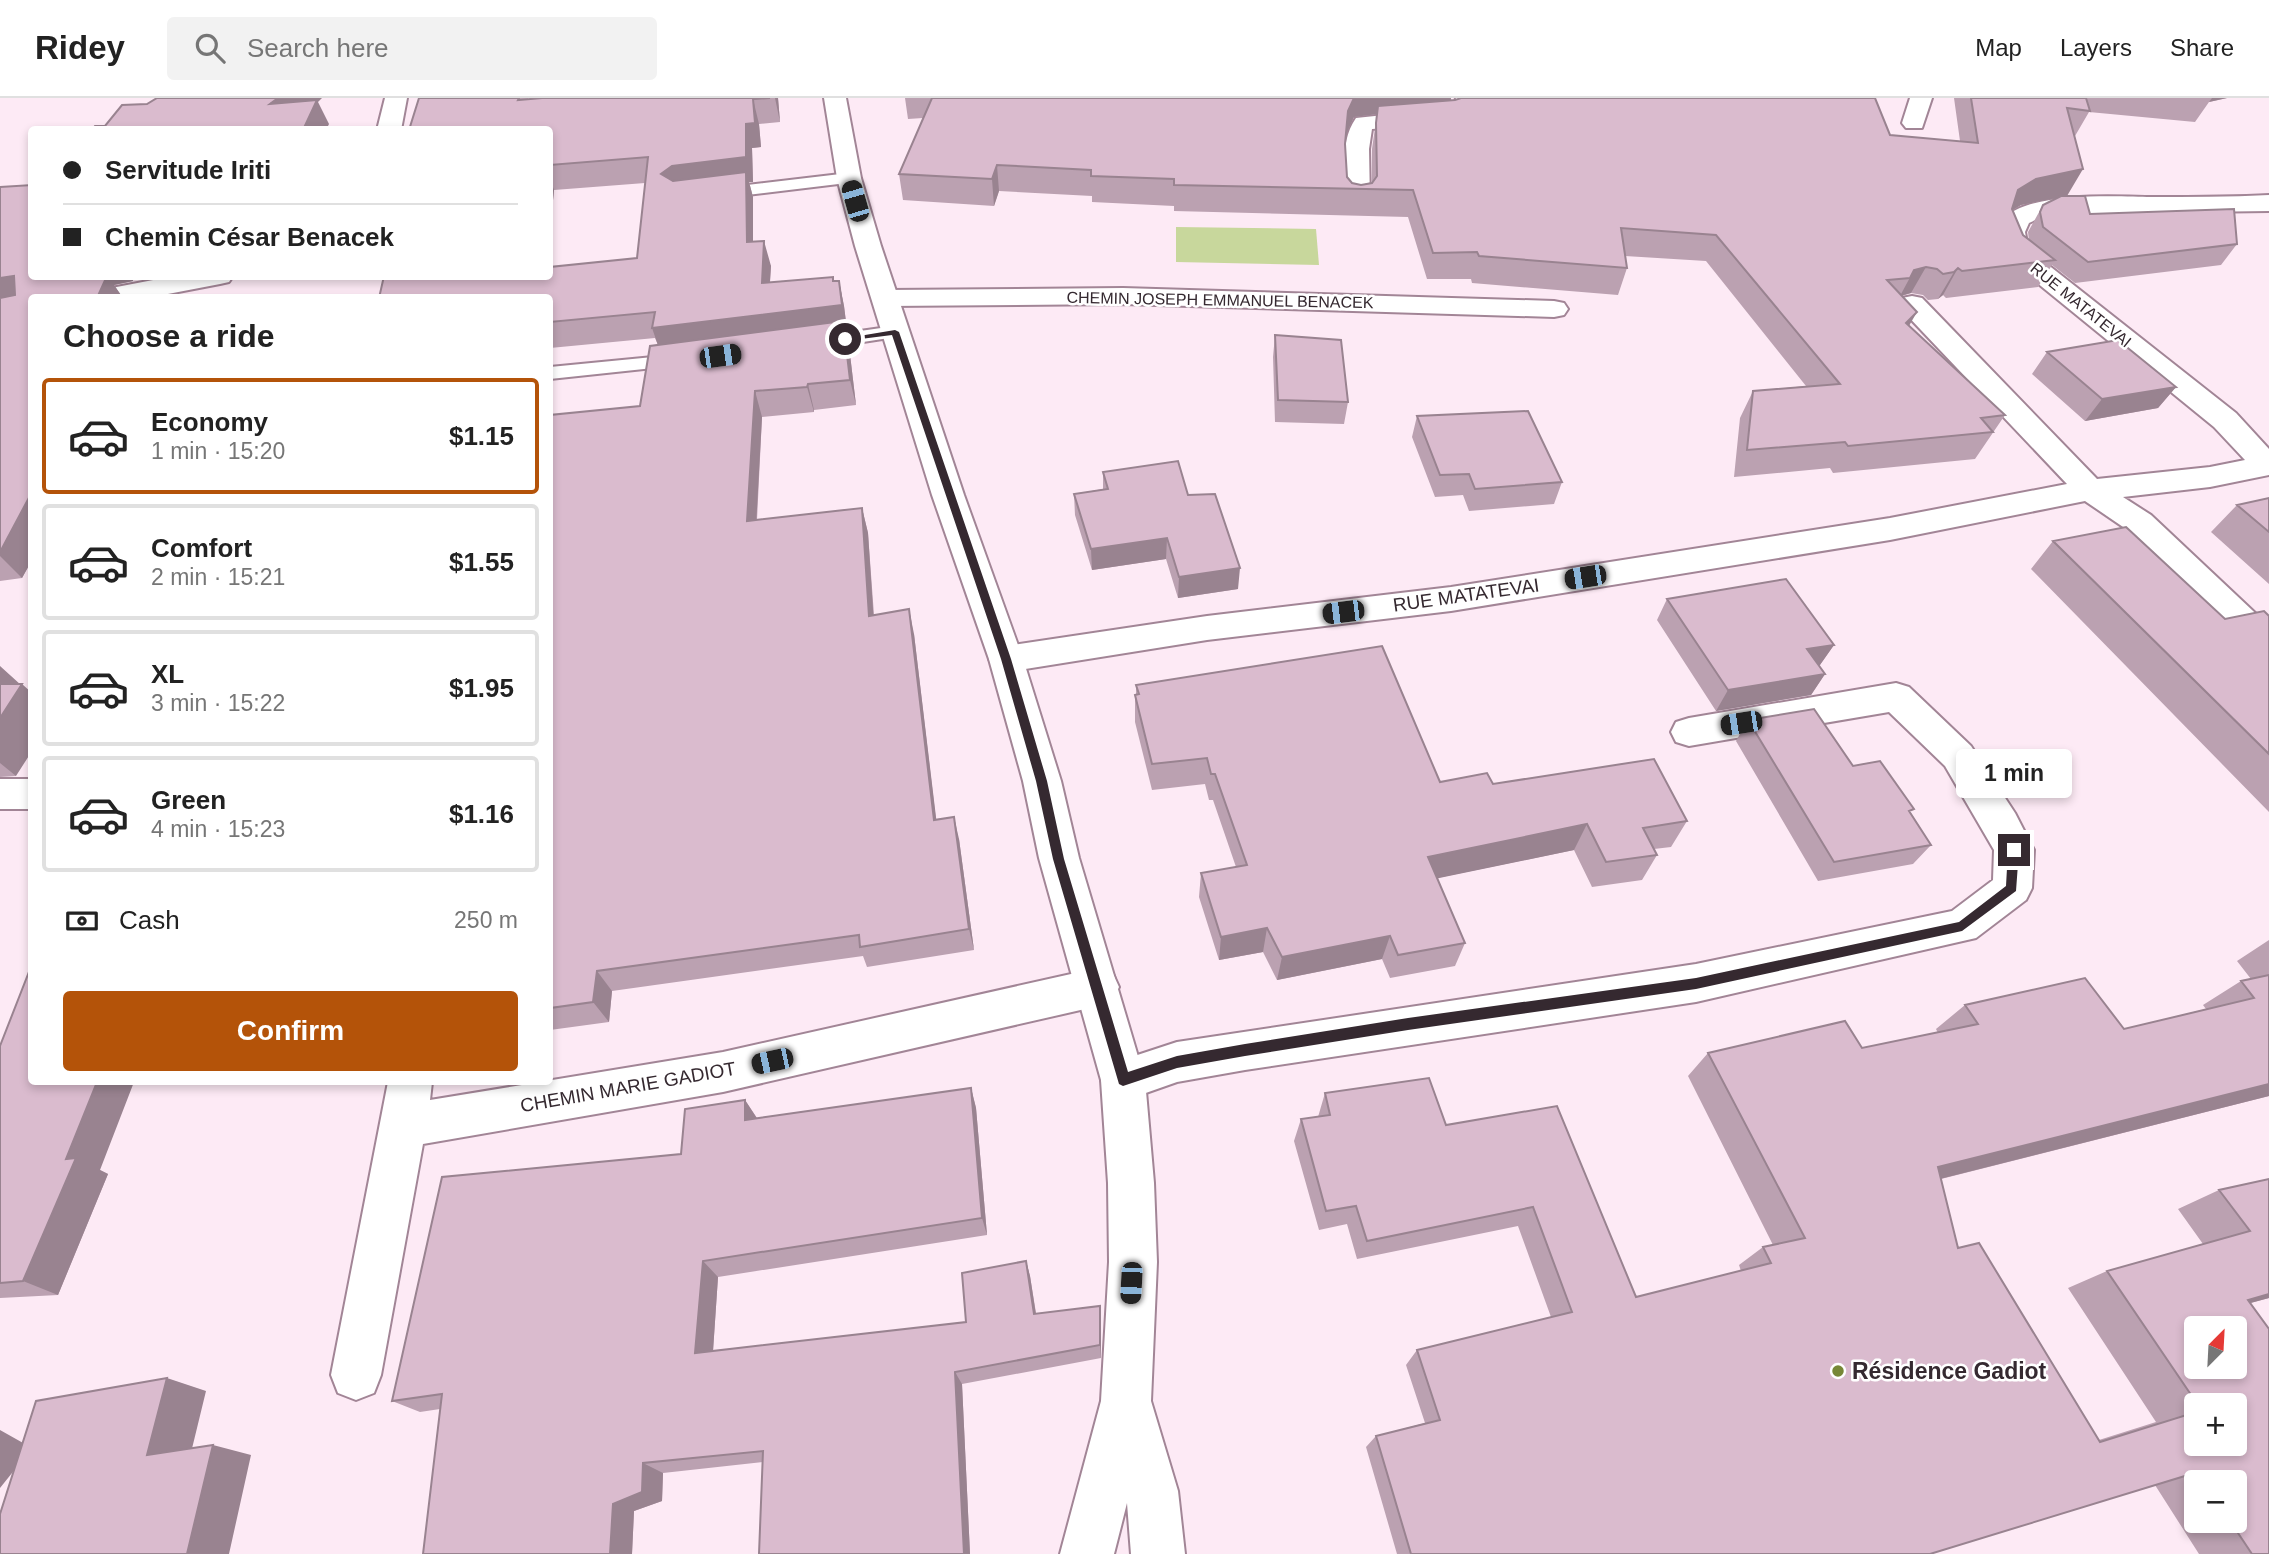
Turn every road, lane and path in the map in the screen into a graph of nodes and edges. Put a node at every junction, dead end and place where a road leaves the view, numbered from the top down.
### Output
1 (396, 98) edge
2 (835, 98) edge
3 (1466, 98) edge
4 (1921, 98) edge
5 (1914, 123) dead end
6 (390, 126) edge
7 (849, 178) junction
8 (693, 197) edge
9 (1358, 202) edge
10 (2269, 202) edge
11 (198, 280) edge
12 (123, 294) edge
13 (1912, 304) edge
14 (1554, 309) dead end
15 (891, 315) junction
16 (788, 347) edge
17 (708, 358) edge
18 (553, 373) edge
19 (2268, 465) edge
20 (2090, 490) junction
21 (2269, 646) edge
22 (1006, 659) junction
23 (1689, 732) dead end
24 (0, 794) edge
25 (28, 794) edge
26 (1098, 987) junction
27 (1123, 1080) junction
28 (407, 1104) edge
29 (356, 1375) dead end
30 (1126, 1401) junction
31 (1087, 1554) edge
32 (1158, 1554) edge

1 - 6 street
2 - 7 street
3 - 9 street
4 - 5 street
7 - 8 lane
7 - 15 street
10 - 19 street, RUE MATATEVAI
11 - 12 street
13 - 20 street
14 - 15 street, CHEMIN JOSEPH EMMANUEL BENACEK
15 - 16 lane
15 - 22 street
17 - 18 lane
19 - 20 street, RUE MATATEVAI
20 - 21 street
20 - 22 street, RUE MATATEVAI
22 - 26 street
23 - 27 street
24 - 25 street
26 - 27 street
26 - 28 street, CHEMIN MARIE GADIOT
27 - 30 street
28 - 29 street, CHEMIN MARIE GADIOT
30 - 31 street
30 - 32 street

